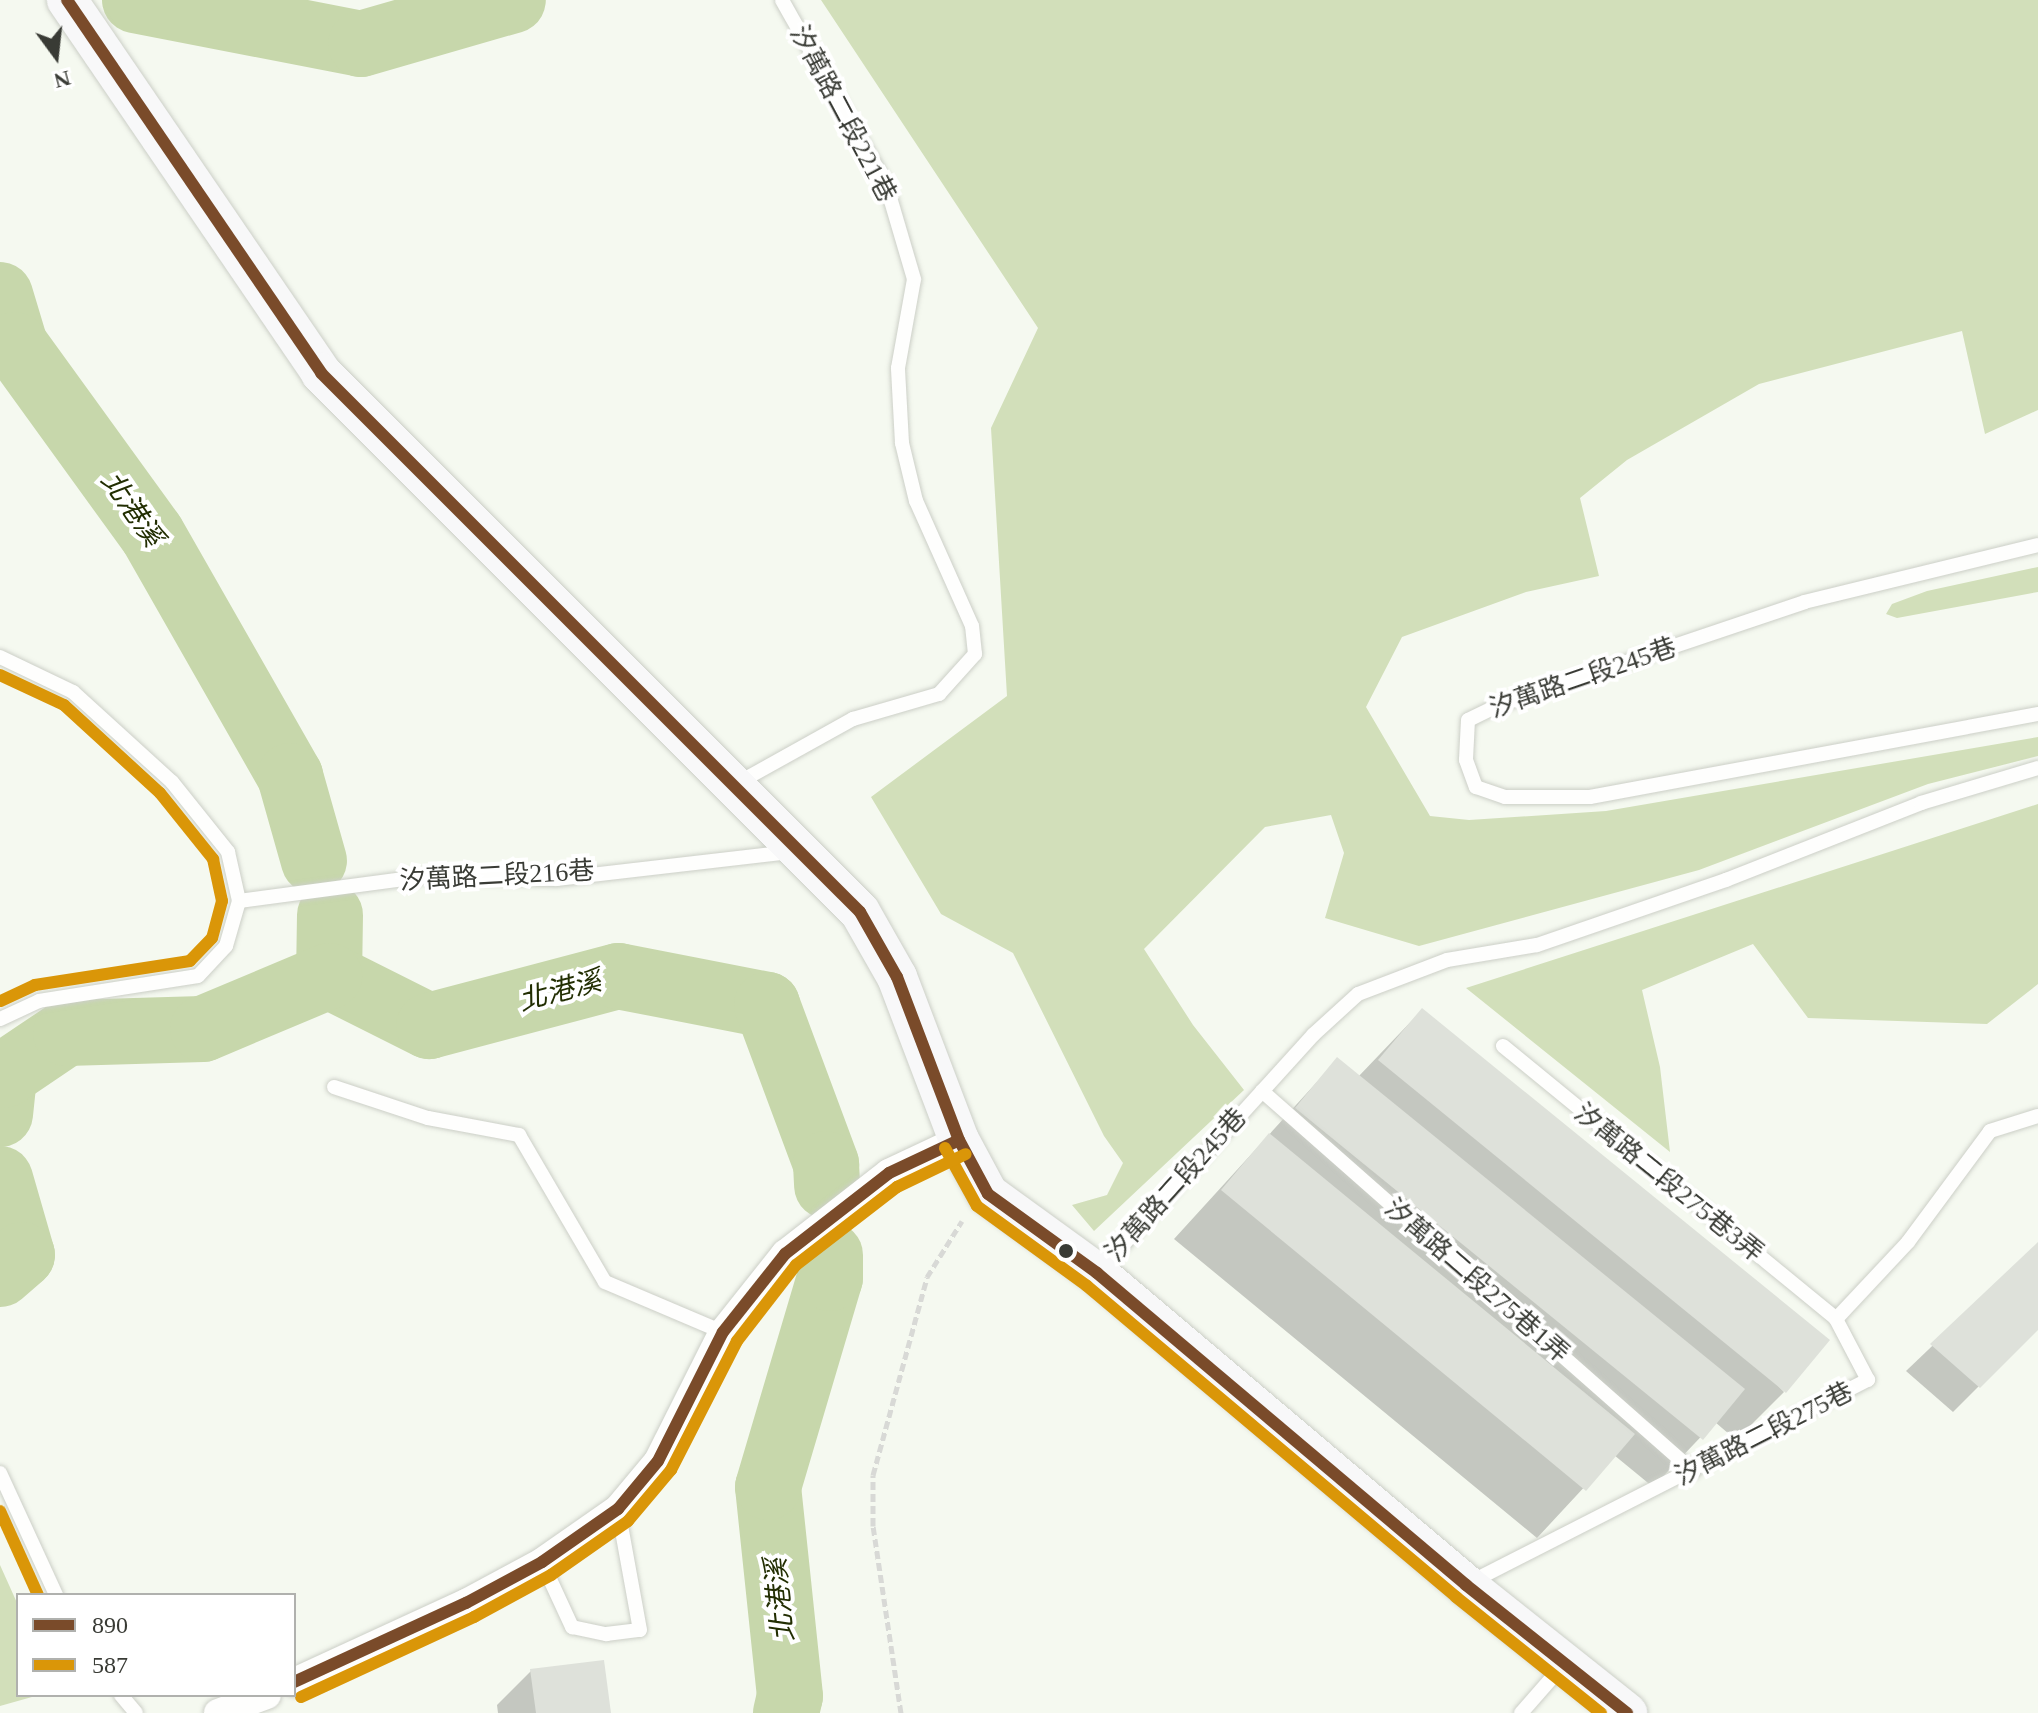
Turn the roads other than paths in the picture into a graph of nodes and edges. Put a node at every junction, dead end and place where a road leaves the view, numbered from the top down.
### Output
1 (67, 0) edge
2 (782, 0) edge
3 (2038, 545) edge
4 (0, 657) edge
5 (2038, 714) edge
6 (2038, 768) edge
7 (736, 784) junction
8 (804, 851) junction
9 (239, 901) junction
10 (0, 1019) edge
11 (1503, 1046) dead end
12 (334, 1087) dead end
13 (1262, 1091) junction
14 (2038, 1116) edge
15 (959, 1140) junction
16 (1097, 1273) junction
17 (1836, 1319) junction
18 (723, 1332) junction
19 (1693, 1471) junction
20 (0, 1473) edge
21 (618, 1509) junction
22 (542, 1562) junction
23 (1466, 1585) junction
24 (55, 1593) edge
25 (1564, 1663) junction
26 (296, 1681) edge
27 (123, 1697) edge
28 (268, 1702) edge
29 (136, 1713) edge
30 (218, 1713) edge
31 (1521, 1713) edge
32 (1627, 1713) edge

1 - 7 street
2 - 7 lane, 汐萬路二段221巷
3 - 5 lane, 汐萬路二段245巷
4 - 9 lane
6 - 13 lane, 汐萬路二段245巷
7 - 8 street
8 - 9 lane, 汐萬路二段216巷
8 - 15 street
9 - 10 lane
11 - 17 lane, 汐萬路二段275巷3弄
12 - 18 lane
13 - 16 lane, 汐萬路二段245巷
13 - 19 lane, 汐萬路二段275巷1弄
14 - 17 lane
15 - 16 street
15 - 18 street
16 - 23 street
17 - 19 lane, 汐萬路二段275巷
18 - 21 street
19 - 23 lane, 汐萬路二段275巷
20 - 24 lane
21 - 22 street
21 - 22 lane
22 - 26 street
23 - 25 street
25 - 31 lane
25 - 32 street
27 - 29 lane
28 - 30 street

